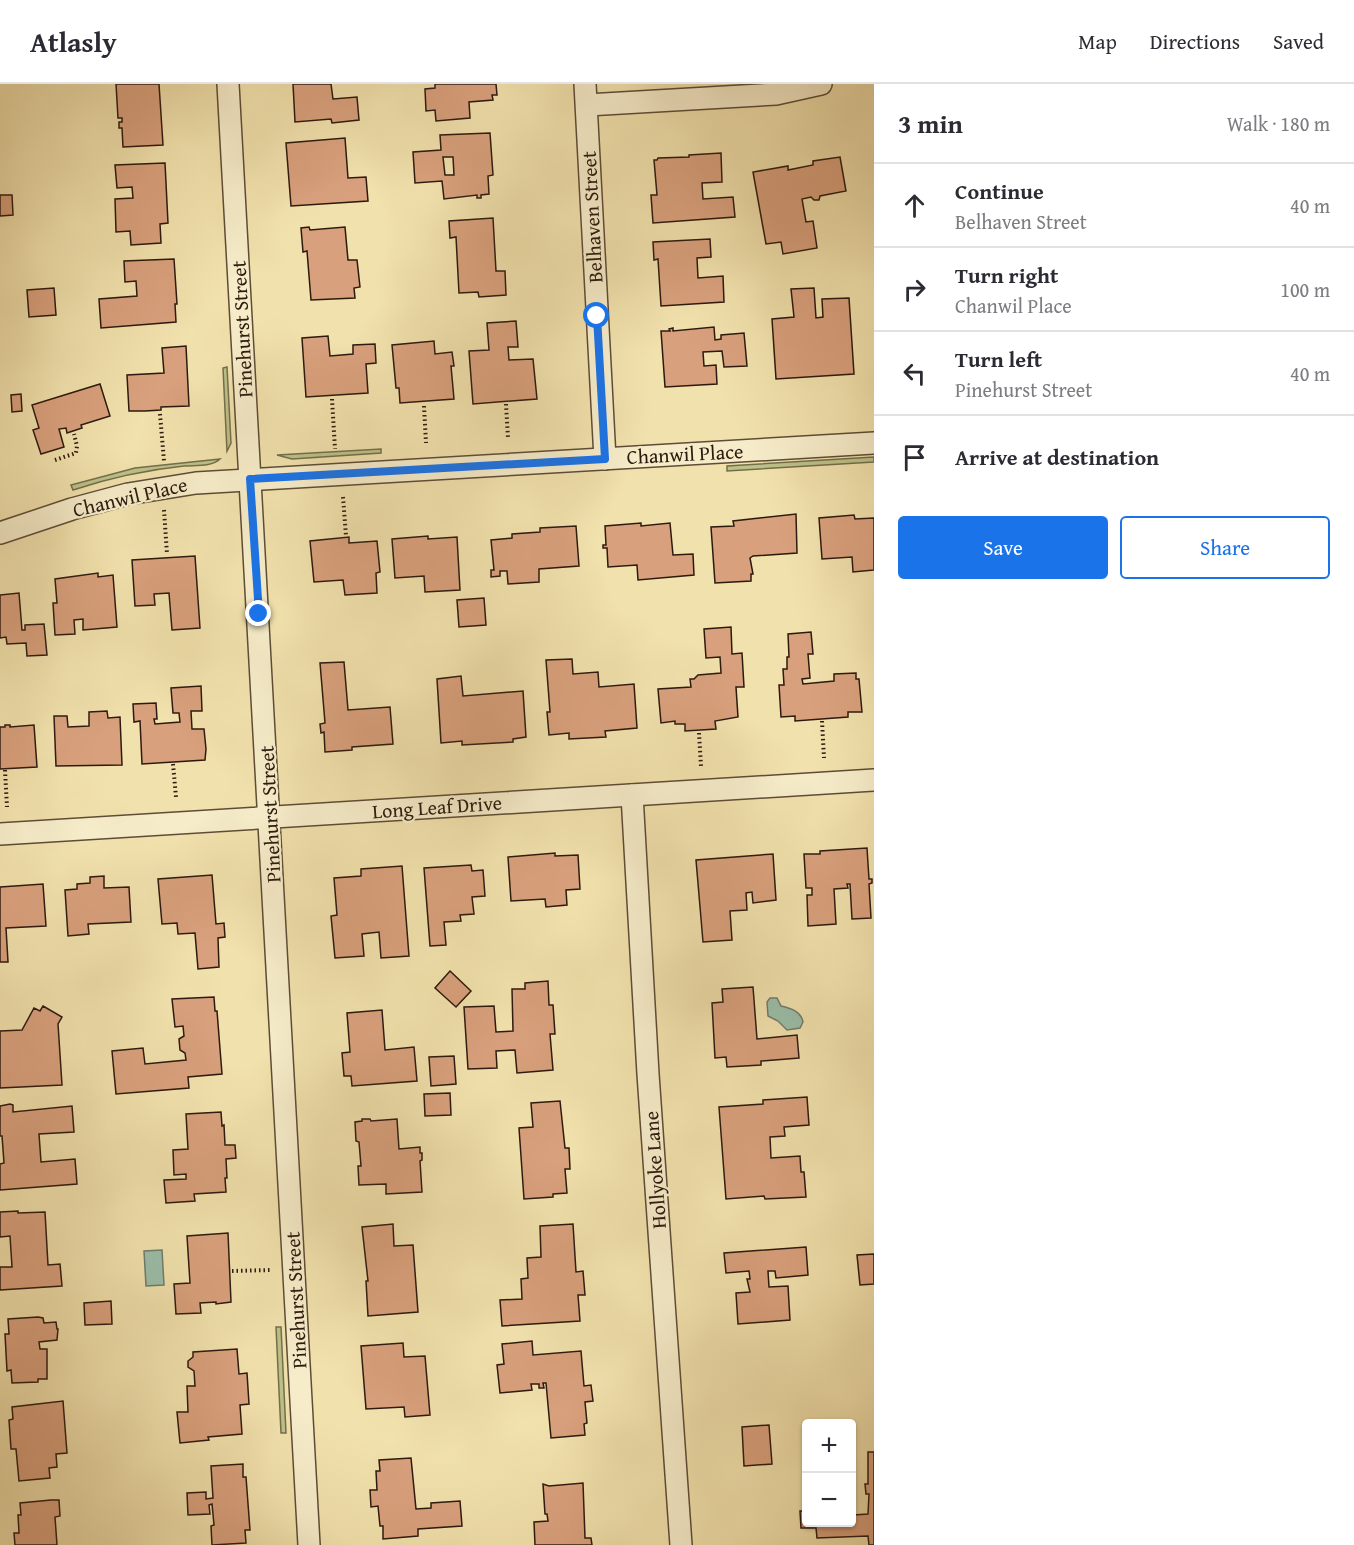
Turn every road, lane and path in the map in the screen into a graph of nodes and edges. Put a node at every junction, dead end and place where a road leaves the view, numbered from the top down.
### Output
1 (228, 84) edge
2 (821, 84) edge
3 (586, 94) edge
4 (332, 399) dead end
5 (506, 404) dead end
6 (424, 406) dead end
7 (160, 414) dead end
8 (74, 434) dead end
9 (508, 438) dead end
10 (426, 443) dead end
11 (874, 443) edge
12 (335, 449) dead end
13 (605, 459) junction
14 (55, 460) dead end
15 (164, 461) dead end
16 (250, 479) junction
17 (343, 497) dead end
18 (164, 509) dead end
19 (0, 533) edge
20 (346, 536) dead end
21 (167, 554) dead end
22 (822, 721) dead end
23 (699, 733) dead end
24 (824, 758) dead end
25 (173, 764) dead end
26 (701, 766) dead end
27 (5, 770) dead end
28 (874, 780) edge
29 (632, 795) junction
30 (176, 797) dead end
31 (7, 807) dead end
32 (270, 817) junction
33 (0, 834) edge
34 (270, 1270) dead end
35 (232, 1271) dead end
36 (309, 1545) edge
37 (681, 1545) edge

1 - 16 street, Pinehurst Street
2 - 3 street
3 - 13 street, Belhaven Street
4 - 12 path
5 - 9 path
6 - 10 path
7 - 15 path
8 - 14 path
11 - 13 street, Chanwil Place
13 - 16 street, Chanwil Place
16 - 19 street, Chanwil Place
16 - 32 street, Pinehurst Street
17 - 20 path
18 - 21 path
22 - 24 path
23 - 26 path
25 - 30 path
27 - 31 path
28 - 29 street, Long Leaf Drive
29 - 32 street, Long Leaf Drive
29 - 37 street, Hollyoke Lane
32 - 33 street, Long Leaf Drive
32 - 36 street, Pinehurst Street
34 - 35 path

